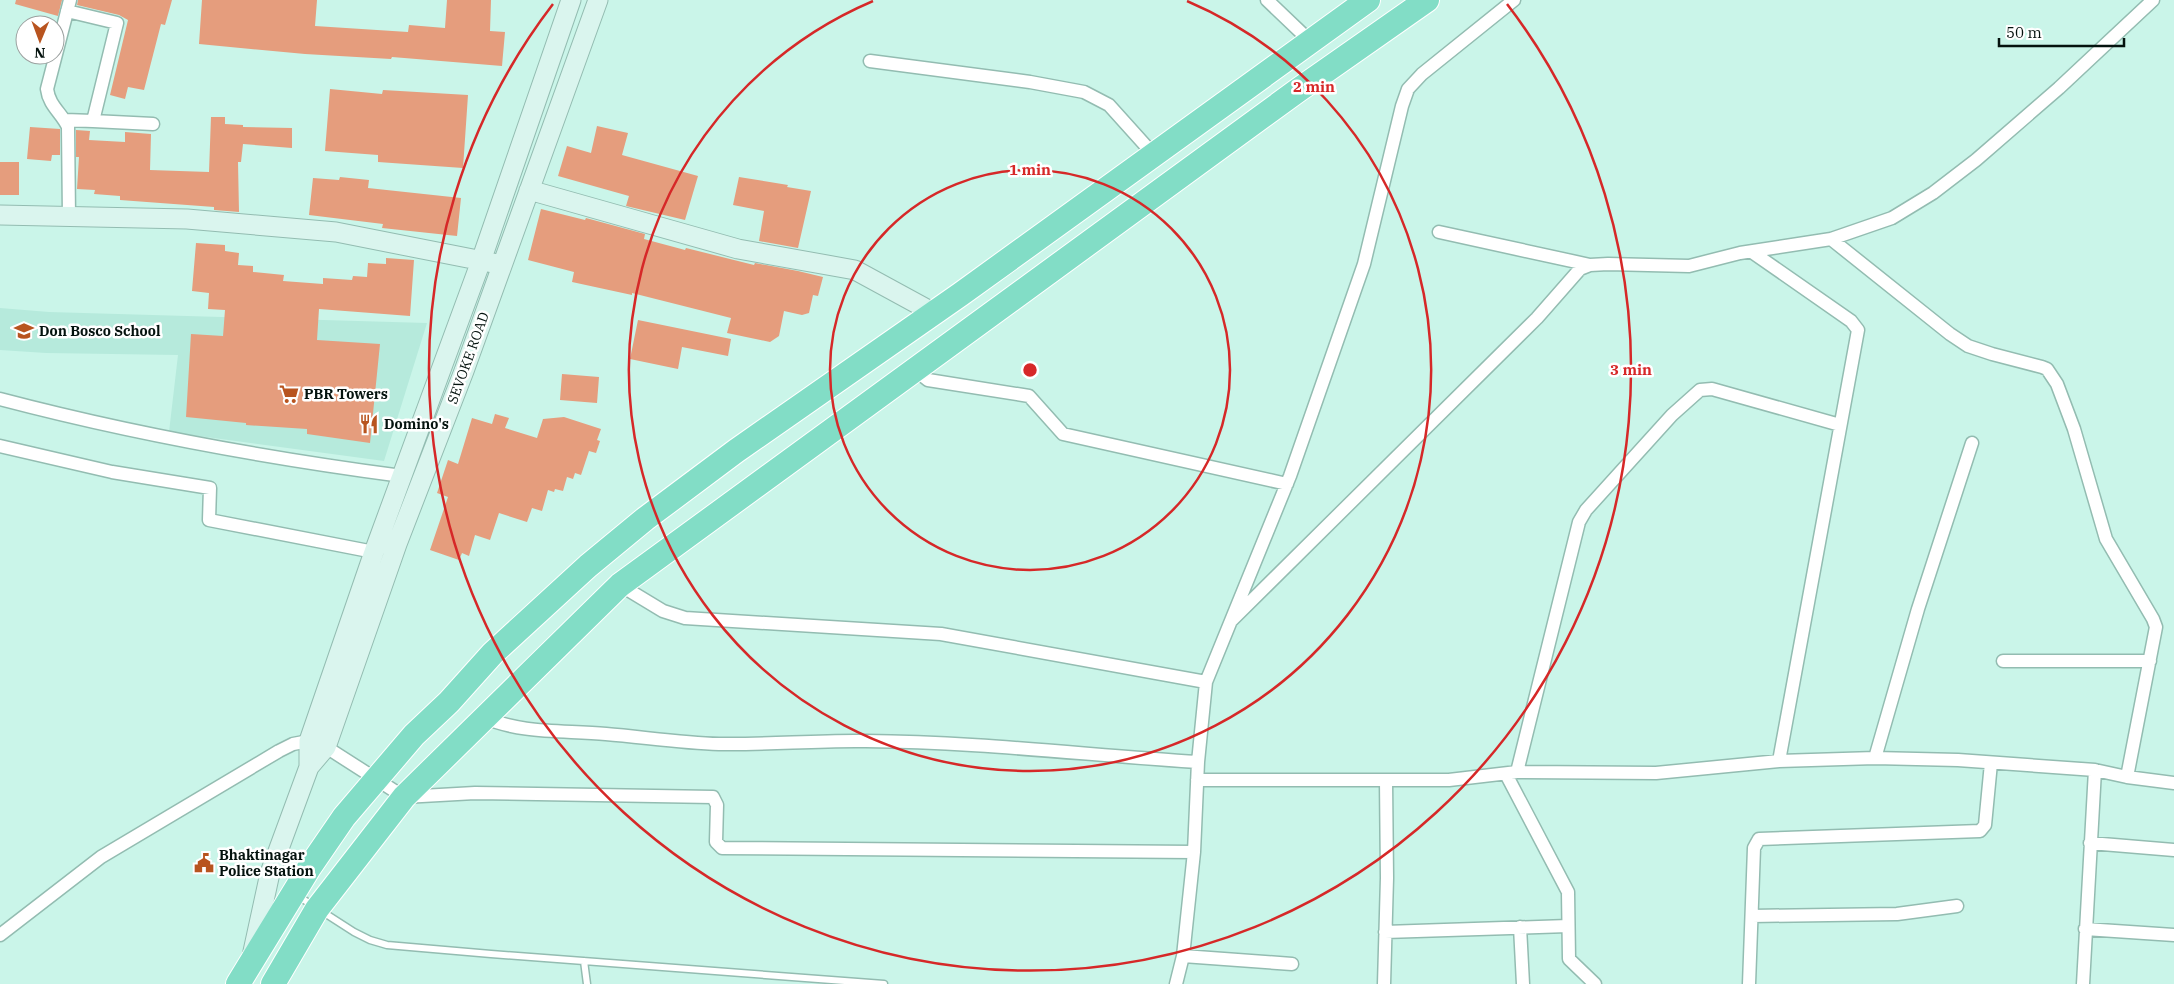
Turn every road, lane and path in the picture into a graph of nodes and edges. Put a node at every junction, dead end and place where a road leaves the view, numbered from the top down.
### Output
1 (570, 0) edge
2 (598, 0) edge
3 (1267, 0) edge
4 (1368, 0) edge
5 (1427, 0) edge
6 (1514, 0) edge
7 (2153, 0) edge
8 (68, 6) edge
9 (1310, 42) junction
10 (870, 61) dead end
11 (65, 120) junction
12 (93, 121) junction
13 (153, 124) dead end
14 (1154, 155) junction
15 (529, 190) junction
16 (0, 215) edge
17 (69, 217) junction
18 (1439, 232) dead end
19 (1831, 239) junction
20 (1752, 252) junction
21 (481, 261) junction
22 (502, 265) junction
23 (1590, 265) junction
24 (934, 313) junction
25 (914, 369) junction
26 (0, 399) edge
27 (1840, 425) junction
28 (1972, 443) dead end
29 (0, 446) edge
30 (402, 476) junction
31 (1287, 484) junction
32 (374, 552) junction
33 (620, 585) junction
34 (1231, 621) junction
35 (2003, 661) dead end
36 (2150, 661) junction
37 (1206, 682) junction
38 (483, 717) junction
39 (317, 744) junction
40 (1875, 758) junction
41 (1779, 761) junction
42 (1198, 762) junction
43 (1991, 763) junction
44 (2095, 770) junction
45 (1511, 773) junction
46 (2127, 777) junction
47 (376, 779) junction
48 (1197, 780) junction
49 (1386, 782) junction
50 (2174, 783) edge
51 (404, 796) junction
52 (2090, 843) junction
53 (2174, 850) edge
54 (1194, 852) junction
55 (293, 894) junction
56 (1957, 906) dead end
57 (316, 909) junction
58 (1752, 916) junction
59 (1568, 926) junction
60 (1520, 927) junction
61 (2085, 929) junction
62 (1385, 932) junction
63 (0, 935) edge
64 (2174, 935) edge
65 (1183, 956) junction
66 (584, 961) junction
67 (250, 963) junction
68 (1292, 964) dead end
69 (238, 984) edge
70 (273, 984) edge
71 (587, 984) edge
72 (884, 984) edge
73 (1176, 984) edge
74 (1384, 984) edge
75 (1523, 984) edge
76 (1595, 984) edge
77 (1749, 984) edge
78 (2083, 984) edge

1 - 21 main road, SEVOKE ROAD
2 - 15 main road, SEVOKE ROAD
3 - 9 street
4 - 9 highway
5 - 25 highway
6 - 31 street
7 - 19 street
8 - 11 street
8 - 12 street
9 - 14 highway
10 - 14 street
11 - 12 street
11 - 17 street
12 - 13 street
14 - 24 highway
15 - 22 main road, SEVOKE ROAD
15 - 24 main road
16 - 17 main road
17 - 21 main road
18 - 23 street
19 - 20 street
19 - 36 street
20 - 23 street
20 - 27 street
21 - 22 main road
21 - 30 main road, SEVOKE ROAD
22 - 39 main road, SEVOKE ROAD
23 - 34 street
24 - 47 highway
25 - 31 street
25 - 33 highway
26 - 30 street
27 - 41 street
27 - 45 street
28 - 40 street
29 - 32 street
30 - 32 main road, SEVOKE ROAD
31 - 34 street
32 - 39 main road, SEVOKE ROAD
33 - 37 street
33 - 38 highway
34 - 37 street
35 - 36 street
36 - 46 street
37 - 42 street
38 - 42 street
38 - 51 highway
39 - 47 street
39 - 63 street
39 - 67 main road, SEVOKE ROAD
40 - 41 street
40 - 43 street
41 - 45 street
42 - 48 street
43 - 44 street
43 - 58 street
44 - 46 street
44 - 52 street
45 - 49 street
45 - 59 street
46 - 50 street
47 - 51 street
47 - 55 highway
48 - 49 street
48 - 54 street
49 - 62 street
51 - 54 street
51 - 57 highway
52 - 53 street
52 - 61 street
54 - 65 street
55 - 57 lane
55 - 67 highway
56 - 58 street
57 - 66 lane
57 - 70 highway
58 - 77 street
59 - 60 street
59 - 76 street
60 - 62 street
60 - 75 street
61 - 64 street
61 - 78 street
62 - 74 street
65 - 68 street
65 - 73 street
66 - 71 lane
66 - 72 lane
67 - 69 highway

